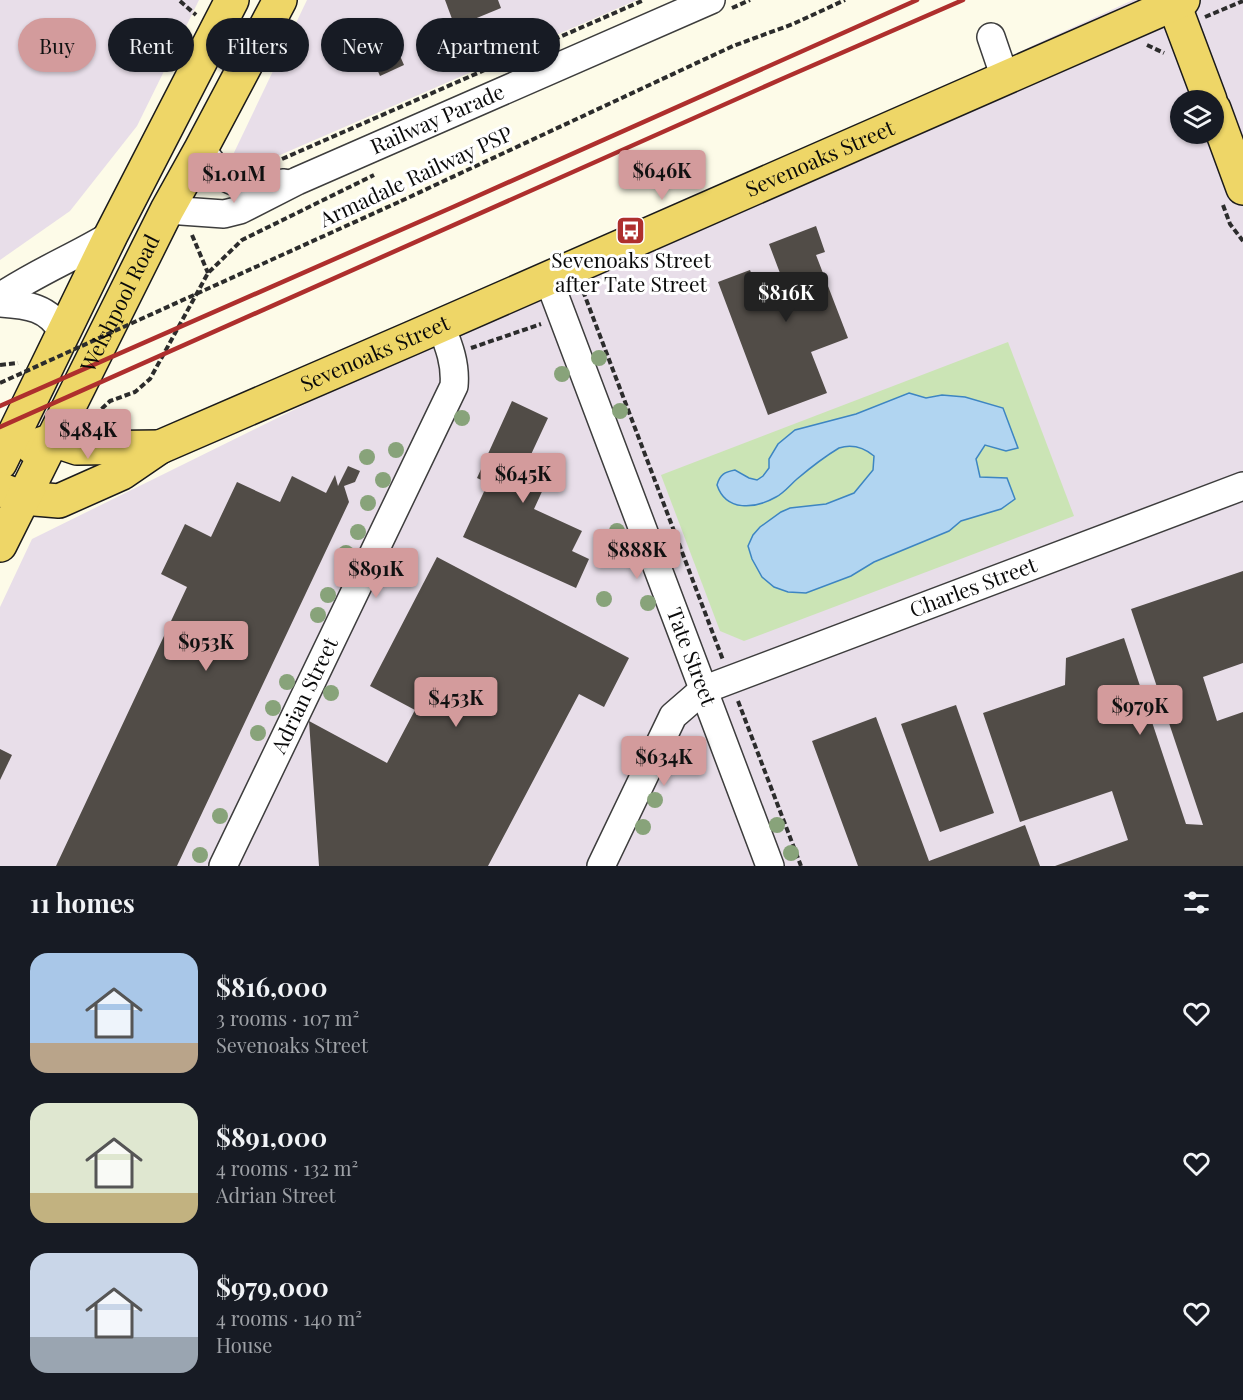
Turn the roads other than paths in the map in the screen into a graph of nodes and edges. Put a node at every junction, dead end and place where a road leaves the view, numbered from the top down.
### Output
1 (232, 0) edge
2 (280, 0) edge
3 (1179, 2) edge
4 (720, 5) edge
5 (991, 37) dead end
6 (1005, 78) junction
7 (1207, 90) edge
8 (1224, 136) edge
9 (201, 149) junction
10 (297, 181) junction
11 (1243, 188) edge
12 (167, 210) junction
13 (111, 235) junction
14 (561, 272) junction
15 (0, 297) edge
16 (0, 303) edge
17 (441, 326) junction
18 (63, 333) junction
19 (53, 440) junction
20 (160, 447) junction
21 (1, 460) edge
22 (1243, 486) edge
23 (12, 494) edge
24 (0, 545) edge
25 (703, 690) junction
26 (223, 866) edge
27 (601, 866) edge
28 (770, 866) edge

1 - 13 main road, Welshpool Road
2 - 9 main road, Welshpool Road
3 - 6 main road, Sevenoaks Street
3 - 7 main road
4 - 10 street, Railway Parade
5 - 6 street
6 - 14 main road, Sevenoaks Street
8 - 11 main road
9 - 10 street, Railway Parade
9 - 12 main road, Welshpool Road
10 - 12 street, Railway Parade
12 - 19 main road, Welshpool Road
13 - 15 street
13 - 18 main road, Welshpool Road
14 - 17 main road, Sevenoaks Street
14 - 25 street, Tate Street
16 - 18 street
17 - 20 main road, Sevenoaks Street
17 - 26 street, Adrian Street
18 - 21 main road, Welshpool Road
19 - 20 main road, Sevenoaks Street
19 - 21 main road
19 - 23 main road, Welshpool Road
20 - 23 main road, Sevenoaks Street
22 - 25 street, Charles Street
23 - 24 main road, Welshpool Road
25 - 27 street
25 - 28 street, Tate Street

